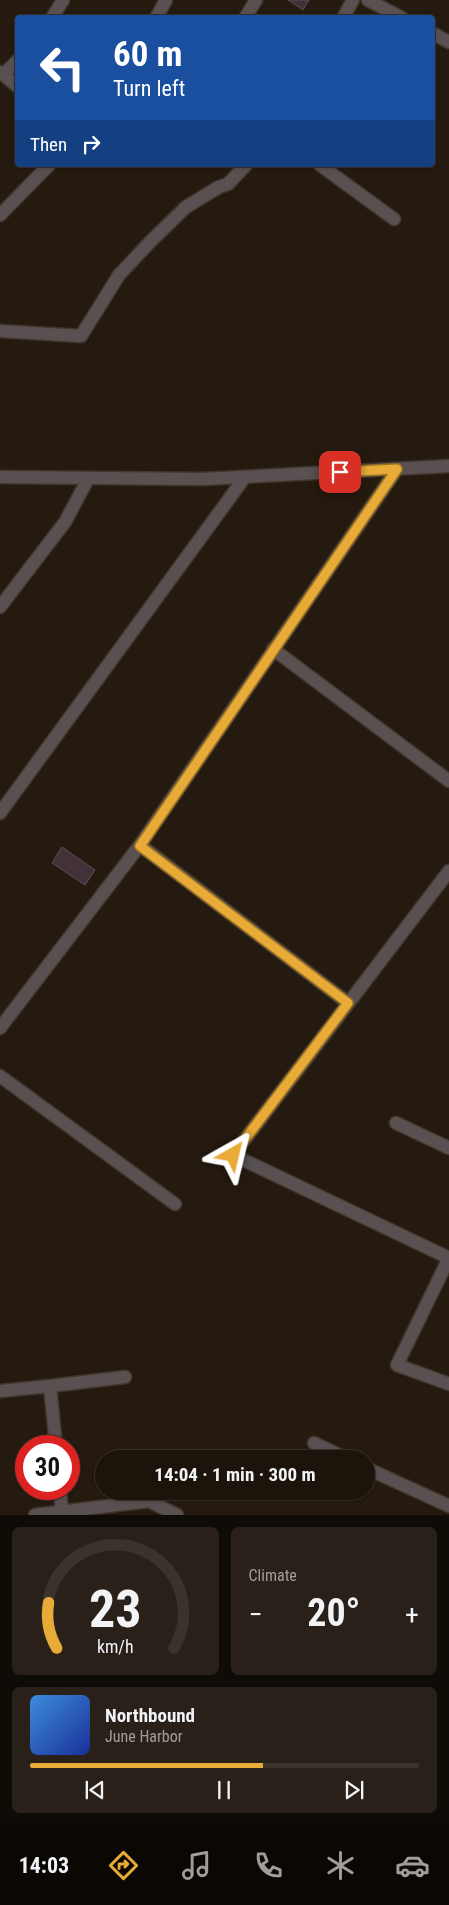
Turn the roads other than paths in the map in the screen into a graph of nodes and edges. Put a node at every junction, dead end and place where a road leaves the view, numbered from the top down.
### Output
1 (64, 0) edge
2 (166, 0) edge
3 (256, 0) edge
4 (353, 0) edge
5 (368, 0) edge
6 (54, 15) edge
7 (158, 15) edge
8 (247, 15) edge
9 (345, 15) edge
10 (396, 15) edge
11 (435, 35) edge
12 (449, 42) edge
13 (15, 62) edge
14 (2, 73) edge
15 (15, 84) edge
16 (47, 167) edge
17 (244, 167) edge
18 (323, 167) edge
19 (0, 215) edge
20 (394, 219) dead end
21 (0, 331) edge
22 (449, 466) edge
23 (397, 469) junction
24 (0, 477) edge
25 (245, 477) junction
26 (88, 479) junction
27 (0, 607) edge
28 (273, 649) junction
29 (449, 781) edge
30 (0, 813) edge
31 (140, 846) junction
32 (449, 871) edge
33 (348, 1003) junction
34 (0, 1028) edge
35 (0, 1076) edge
36 (396, 1123) dead end
37 (449, 1148) edge
38 (175, 1204) dead end
39 (449, 1258) edge
40 (126, 1377) dead end
41 (449, 1384) edge
42 (50, 1386) junction
43 (0, 1391) edge
44 (55, 1435) edge
45 (314, 1443) dead end
46 (328, 1450) edge
47 (375, 1472) edge
48 (61, 1500) edge
49 (449, 1506) edge
50 (62, 1512) junction
51 (35, 1515) edge
52 (177, 1515) edge

1 - 6 street
2 - 7 street
3 - 8 street
4 - 9 street
5 - 10 street
11 - 12 street
13 - 14 street
14 - 15 street
16 - 19 street
17 - 21 street
18 - 20 street
22 - 23 street
23 - 25 street
23 - 28 street
24 - 26 street
25 - 26 street
25 - 30 street
26 - 27 street
28 - 29 street
28 - 31 street
31 - 33 street
31 - 34 street
32 - 33 street
33 - 39 street
35 - 38 street
36 - 37 street
39 - 41 street
40 - 42 street
42 - 43 street
42 - 44 street
45 - 46 street
47 - 49 street
48 - 50 street
50 - 51 street
50 - 52 street

